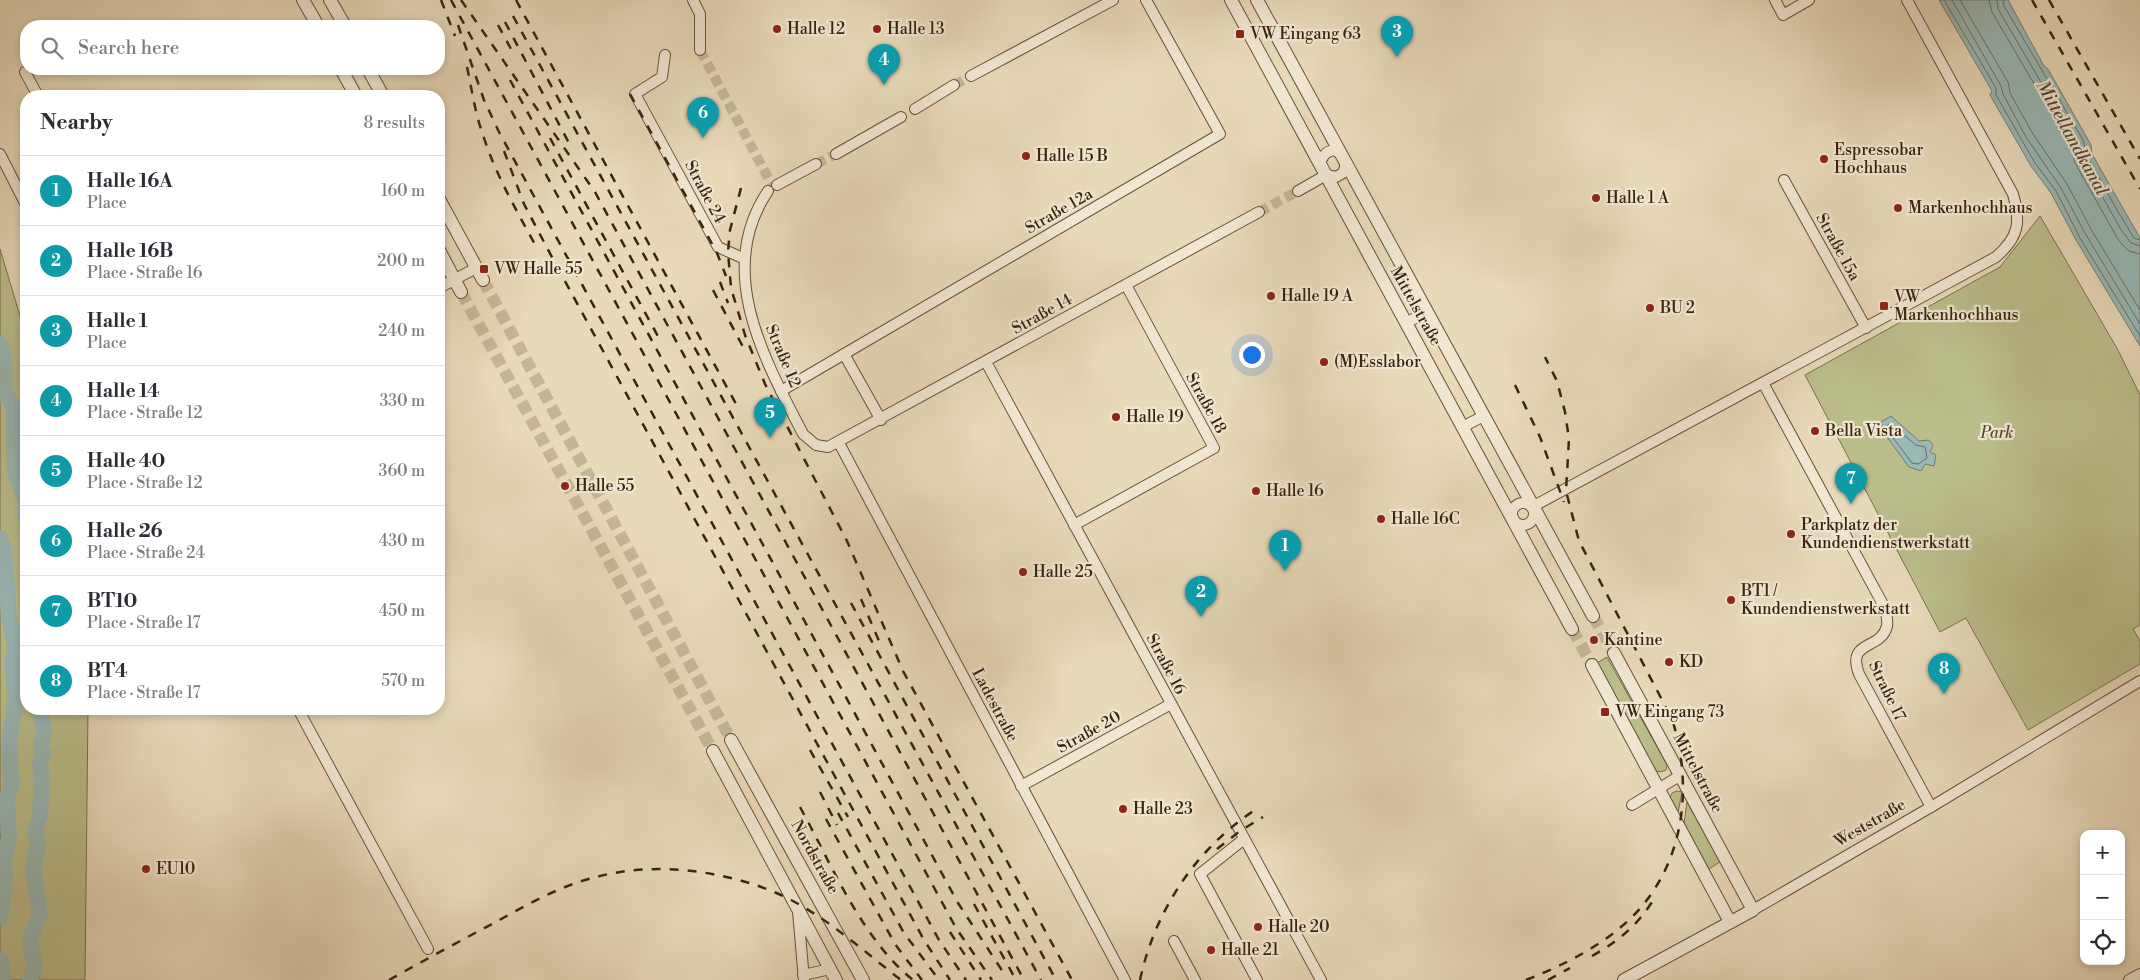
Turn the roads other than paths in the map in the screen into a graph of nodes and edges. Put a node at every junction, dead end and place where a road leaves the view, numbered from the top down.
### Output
1 (303, 0) edge
2 (330, 0) edge
3 (693, 0) edge
4 (1113, 0) edge
5 (1146, 0) edge
6 (1231, 0) edge
7 (1257, 0) edge
8 (1775, 0) edge
9 (1809, 0) edge
10 (1906, 0) edge
11 (315, 20) edge
12 (342, 20) edge
13 (700, 50) tunnel mouth
14 (665, 55) dead end
15 (27, 75) edge
16 (344, 75) edge
17 (367, 75) edge
18 (372, 75) edge
19 (970, 76) tunnel mouth
20 (954, 85) tunnel mouth
21 (35, 90) edge
22 (352, 90) edge
23 (354, 90) edge
24 (380, 90) edge
25 (915, 109) dead end
26 (901, 117) dead end
27 (0, 154) edge
28 (836, 154) tunnel mouth
29 (1343, 158) junction
30 (816, 164) tunnel mouth
31 (1323, 170) junction
32 (1784, 180) dead end
33 (1298, 190) tunnel mouth
34 (20, 193) edge
35 (445, 210) edge
36 (1259, 212) tunnel mouth
37 (746, 259) junction
38 (445, 262) edge
39 (476, 268) junction
40 (454, 279) junction
41 (483, 280) tunnel mouth
42 (445, 284) edge
43 (1126, 285) junction
44 (461, 292) tunnel mouth
45 (1426, 312) junction
46 (1406, 323) junction
47 (1866, 328) junction
48 (844, 354) junction
49 (986, 362) junction
50 (1763, 383) junction
51 (781, 391) junction
52 (1483, 416) junction
53 (881, 420) junction
54 (1463, 427) junction
55 (839, 443) junction
56 (1532, 507) junction
57 (1513, 520) junction
58 (1074, 525) junction
59 (1593, 616) tunnel mouth
60 (1572, 629) tunnel mouth
61 (1614, 653) tunnel mouth
62 (1592, 665) tunnel mouth
63 (2140, 683) edge
64 (1171, 704) junction
65 (301, 715) edge
66 (1681, 775) junction
67 (1021, 786) junction
68 (1658, 788) junction
69 (1632, 805) dead end
70 (1931, 807) junction
71 (1244, 839) junction
72 (798, 910) junction
73 (1753, 910) junction
74 (1730, 922) junction
75 (1174, 941) dead end
76 (428, 949) dead end
77 (857, 968) junction
78 (2140, 974) edge
79 (833, 975) edge
80 (804, 977) edge
81 (863, 980) edge
82 (871, 980) edge
83 (1125, 980) edge
84 (1195, 980) edge
85 (1257, 980) edge
86 (1321, 980) edge
87 (1624, 980) edge
88 (2129, 980) edge

1 - 11 street
2 - 12 street
3 - 13 street
4 - 19 street
5 - 48 street, Straße 12a
6 - 31 street, Mittelstraße
7 - 29 street, Mittelstraße
8 - 9 street
10 - 47 street
14 - 37 street, Straße 24
15 - 21 street
16 - 22 street
17 - 23 street
18 - 24 street
20 - 25 street
26 - 28 street
27 - 34 street
29 - 31 street
29 - 31 street
29 - 45 street, Mittelstraße
30 - 37 street, Straße 12
31 - 33 street
31 - 46 street, Mittelstraße
32 - 47 street, Straße 15a
35 - 39 street
36 - 43 street, Straße 14
37 - 51 street, Straße 12
38 - 40 street
39 - 40 street
39 - 41 street
40 - 42 street
40 - 44 street
43 - 49 street, Straße 14
43 - 58 street, Straße 18
45 - 46 street
45 - 52 street, Mittelstraße
46 - 54 street, Mittelstraße
47 - 50 street
48 - 51 street, Straße 12a
48 - 53 street
49 - 53 street, Straße 14
49 - 58 street, Straße 16
50 - 56 street
50 - 70 street, Straße 17
51 - 55 street, Straße 12
52 - 54 street
52 - 56 street, Mittelstraße
53 - 55 street, Straße 14
54 - 57 street, Mittelstraße
55 - 67 street, Ladestraße
56 - 57 street
56 - 57 street
56 - 59 street, Mittelstraße
57 - 60 street, Mittelstraße
58 - 64 street, Straße 16
61 - 66 street, Mittelstraße
62 - 68 street
63 - 70 street, Weststraße
64 - 67 street, Straße 20
64 - 71 street, Straße 16
65 - 76 street
66 - 68 street
66 - 73 street, Mittelstraße
67 - 83 street, Ladestraße
68 - 69 street
68 - 74 street
70 - 73 street, Weststraße
71 - 85 street
71 - 86 street, Straße 16
72 - 77 street, Nordstraße
72 - 79 street, Nordstraße
72 - 80 street
73 - 74 street, Weststraße
74 - 87 street, Weststraße
75 - 84 street
77 - 81 street, Nordstraße
77 - 82 street
78 - 88 street
79 - 80 street

